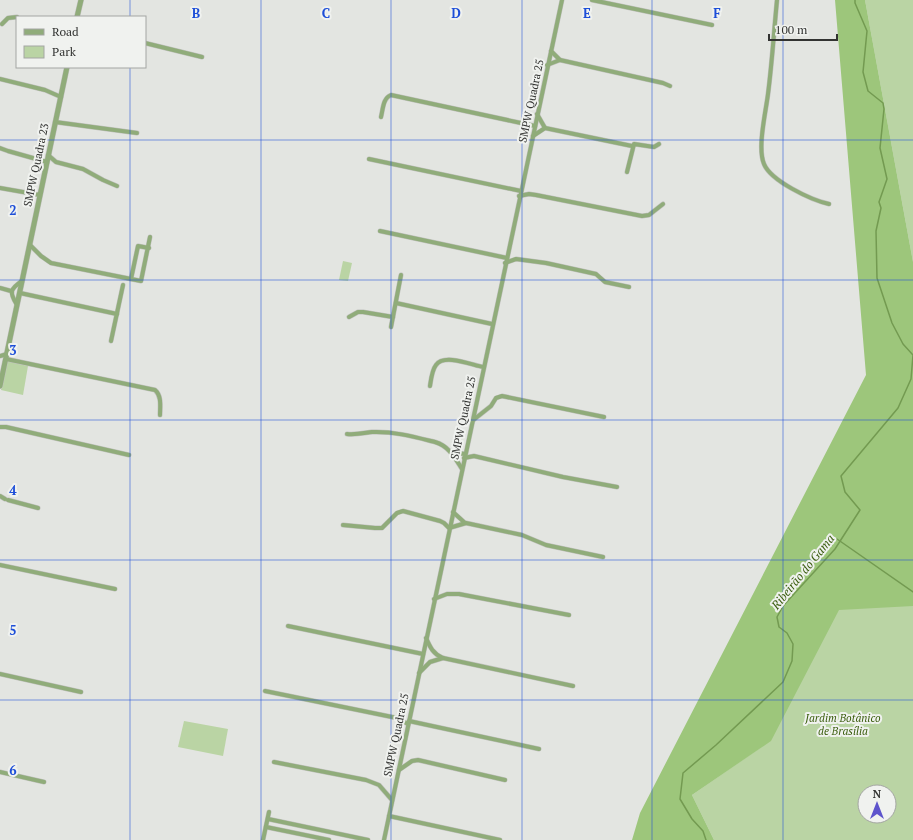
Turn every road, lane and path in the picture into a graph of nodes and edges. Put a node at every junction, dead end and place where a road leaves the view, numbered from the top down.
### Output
1 (81, 0) edge
2 (592, 0) edge
3 (777, 0) edge
4 (561, 1) edge
5 (77, 16) edge
6 (16, 17) edge
7 (2, 24) dead end
8 (712, 25) dead end
9 (146, 43) edge
10 (551, 51) junction
11 (202, 57) dead end
12 (560, 60) junction
13 (547, 65) junction
14 (67, 68) edge
15 (0, 79) edge
16 (670, 86) dead end
17 (61, 97) junction
18 (537, 114) junction
19 (382, 117) dead end
20 (55, 122) junction
21 (535, 126) junction
22 (545, 128) junction
23 (137, 133) dead end
24 (533, 136) junction
25 (659, 144) dead end
26 (632, 146) junction
27 (0, 148) edge
28 (48, 155) junction
29 (369, 159) dead end
30 (56, 162) junction
31 (46, 165) junction
32 (627, 172) dead end
33 (117, 186) dead end
34 (0, 188) edge
35 (520, 191) junction
36 (40, 196) junction
37 (519, 196) junction
38 (663, 204) dead end
39 (829, 204) dead end
40 (380, 231) dead end
41 (150, 237) dead end
42 (30, 245) junction
43 (149, 248) junction
44 (508, 252) junction
45 (507, 258) junction
46 (516, 259) junction
47 (505, 263) junction
48 (401, 275) dead end
49 (131, 279) junction
50 (22, 281) junction
51 (123, 285) dead end
52 (629, 287) dead end
53 (0, 288) edge
54 (12, 290) junction
55 (20, 293) junction
56 (396, 303) junction
57 (17, 305) junction
58 (117, 314) junction
59 (350, 316) dead end
60 (393, 317) junction
61 (492, 324) junction
62 (391, 327) dead end
63 (111, 341) dead end
64 (0, 356) edge
65 (6, 356) junction
66 (2, 363) edge
67 (483, 367) junction
68 (0, 386) edge
69 (430, 386) dead end
70 (160, 415) dead end
71 (604, 417) dead end
72 (472, 421) junction
73 (0, 423) edge
74 (0, 427) edge
75 (6, 427) junction
76 (347, 434) dead end
77 (450, 452) junction
78 (465, 454) junction
79 (128, 455) dead end
80 (462, 469) junction
81 (617, 487) dead end
82 (0, 496) edge
83 (38, 508) dead end
84 (452, 512) junction
85 (466, 523) junction
86 (343, 525) dead end
87 (450, 528) junction
88 (603, 557) dead end
89 (0, 565) edge
90 (115, 589) dead end
91 (434, 599) junction
92 (569, 615) dead end
93 (288, 626) dead end
94 (426, 637) junction
95 (423, 654) junction
96 (443, 658) junction
97 (0, 674) edge
98 (418, 674) junction
99 (573, 686) dead end
100 (265, 691) dead end
101 (81, 692) dead end
102 (397, 718) junction
103 (409, 720) junction
104 (539, 749) dead end
105 (274, 762) dead end
106 (398, 771) junction
107 (0, 772) edge
108 (505, 780) dead end
109 (44, 782) dead end
110 (392, 800) junction
111 (269, 812) dead end
112 (389, 816) junction
113 (268, 819) junction
114 (266, 827) junction
115 (314, 829) junction
116 (312, 836) junction
117 (361, 839) edge
118 (263, 840) edge
119 (329, 840) edge
120 (368, 840) edge
121 (384, 840) edge
122 (500, 840) edge

1 - 5 street
2 - 8 street
3 - 39 street
4 - 10 street, SMPW Quadra 25
6 - 7 street
9 - 11 street
10 - 12 street
10 - 13 street, SMPW Quadra 25
12 - 13 street
12 - 16 street
13 - 18 street, SMPW Quadra 25
14 - 17 street, SMPW Quadra 23
15 - 17 street
17 - 20 street, SMPW Quadra 23
18 - 21 street, SMPW Quadra 25
18 - 22 street
19 - 21 street
20 - 23 street
20 - 28 street, SMPW Quadra 23
21 - 24 street, SMPW Quadra 25
22 - 24 street
22 - 26 street
24 - 35 street, SMPW Quadra 25
25 - 26 street
26 - 32 street
27 - 31 street
28 - 30 street
28 - 31 street, SMPW Quadra 23
29 - 35 street
30 - 31 street
30 - 33 street
31 - 36 street, SMPW Quadra 23
34 - 36 street
35 - 37 street, SMPW Quadra 25
36 - 42 street, SMPW Quadra 23
37 - 38 street
37 - 44 street, SMPW Quadra 25
40 - 45 street
41 - 43 street
42 - 49 street
42 - 50 street, SMPW Quadra 23
43 - 49 street
43 - 49 street
44 - 45 street, SMPW Quadra 25
44 - 46 street
45 - 47 street, SMPW Quadra 25
46 - 47 street
46 - 52 street
47 - 61 street, SMPW Quadra 25
48 - 56 street
50 - 54 street
50 - 55 street, SMPW Quadra 23
51 - 58 street
53 - 54 street
54 - 57 street
55 - 57 street, SMPW Quadra 23
55 - 58 street
56 - 60 street
56 - 61 street
57 - 65 street, SMPW Quadra 23
58 - 63 street
59 - 60 street
60 - 62 street
61 - 67 street, SMPW Quadra 25
64 - 65 street
65 - 66 street, SMPW Quadra 23
65 - 70 street
66 - 68 street, SMPW Quadra 23
67 - 69 street
67 - 72 street, SMPW Quadra 25
71 - 72 street
72 - 78 street, SMPW Quadra 25
73 - 75 street
74 - 75 street
75 - 79 street
76 - 77 street
77 - 78 street
77 - 80 street
78 - 80 street, SMPW Quadra 25
78 - 81 street
80 - 84 street, SMPW Quadra 25
82 - 83 street
84 - 85 street
84 - 87 street, SMPW Quadra 25
85 - 87 street
85 - 88 street
86 - 87 street
87 - 91 street, SMPW Quadra 25
89 - 90 street
91 - 92 street
91 - 94 street, SMPW Quadra 25
93 - 95 street
94 - 95 street, SMPW Quadra 25
94 - 96 street
95 - 98 street, SMPW Quadra 25
96 - 98 street
96 - 99 street
97 - 101 street
98 - 103 street, SMPW Quadra 25
100 - 102 street
102 - 103 street
102 - 103 street
103 - 104 street
103 - 106 street, SMPW Quadra 25
105 - 110 street
106 - 108 street
106 - 110 street, SMPW Quadra 25
107 - 109 street
110 - 112 street, SMPW Quadra 25
111 - 113 street
112 - 121 street, SMPW Quadra 25
112 - 122 street
113 - 114 street
113 - 115 street
114 - 116 street
114 - 118 street
115 - 116 street
115 - 117 street
116 - 119 street
117 - 120 street

